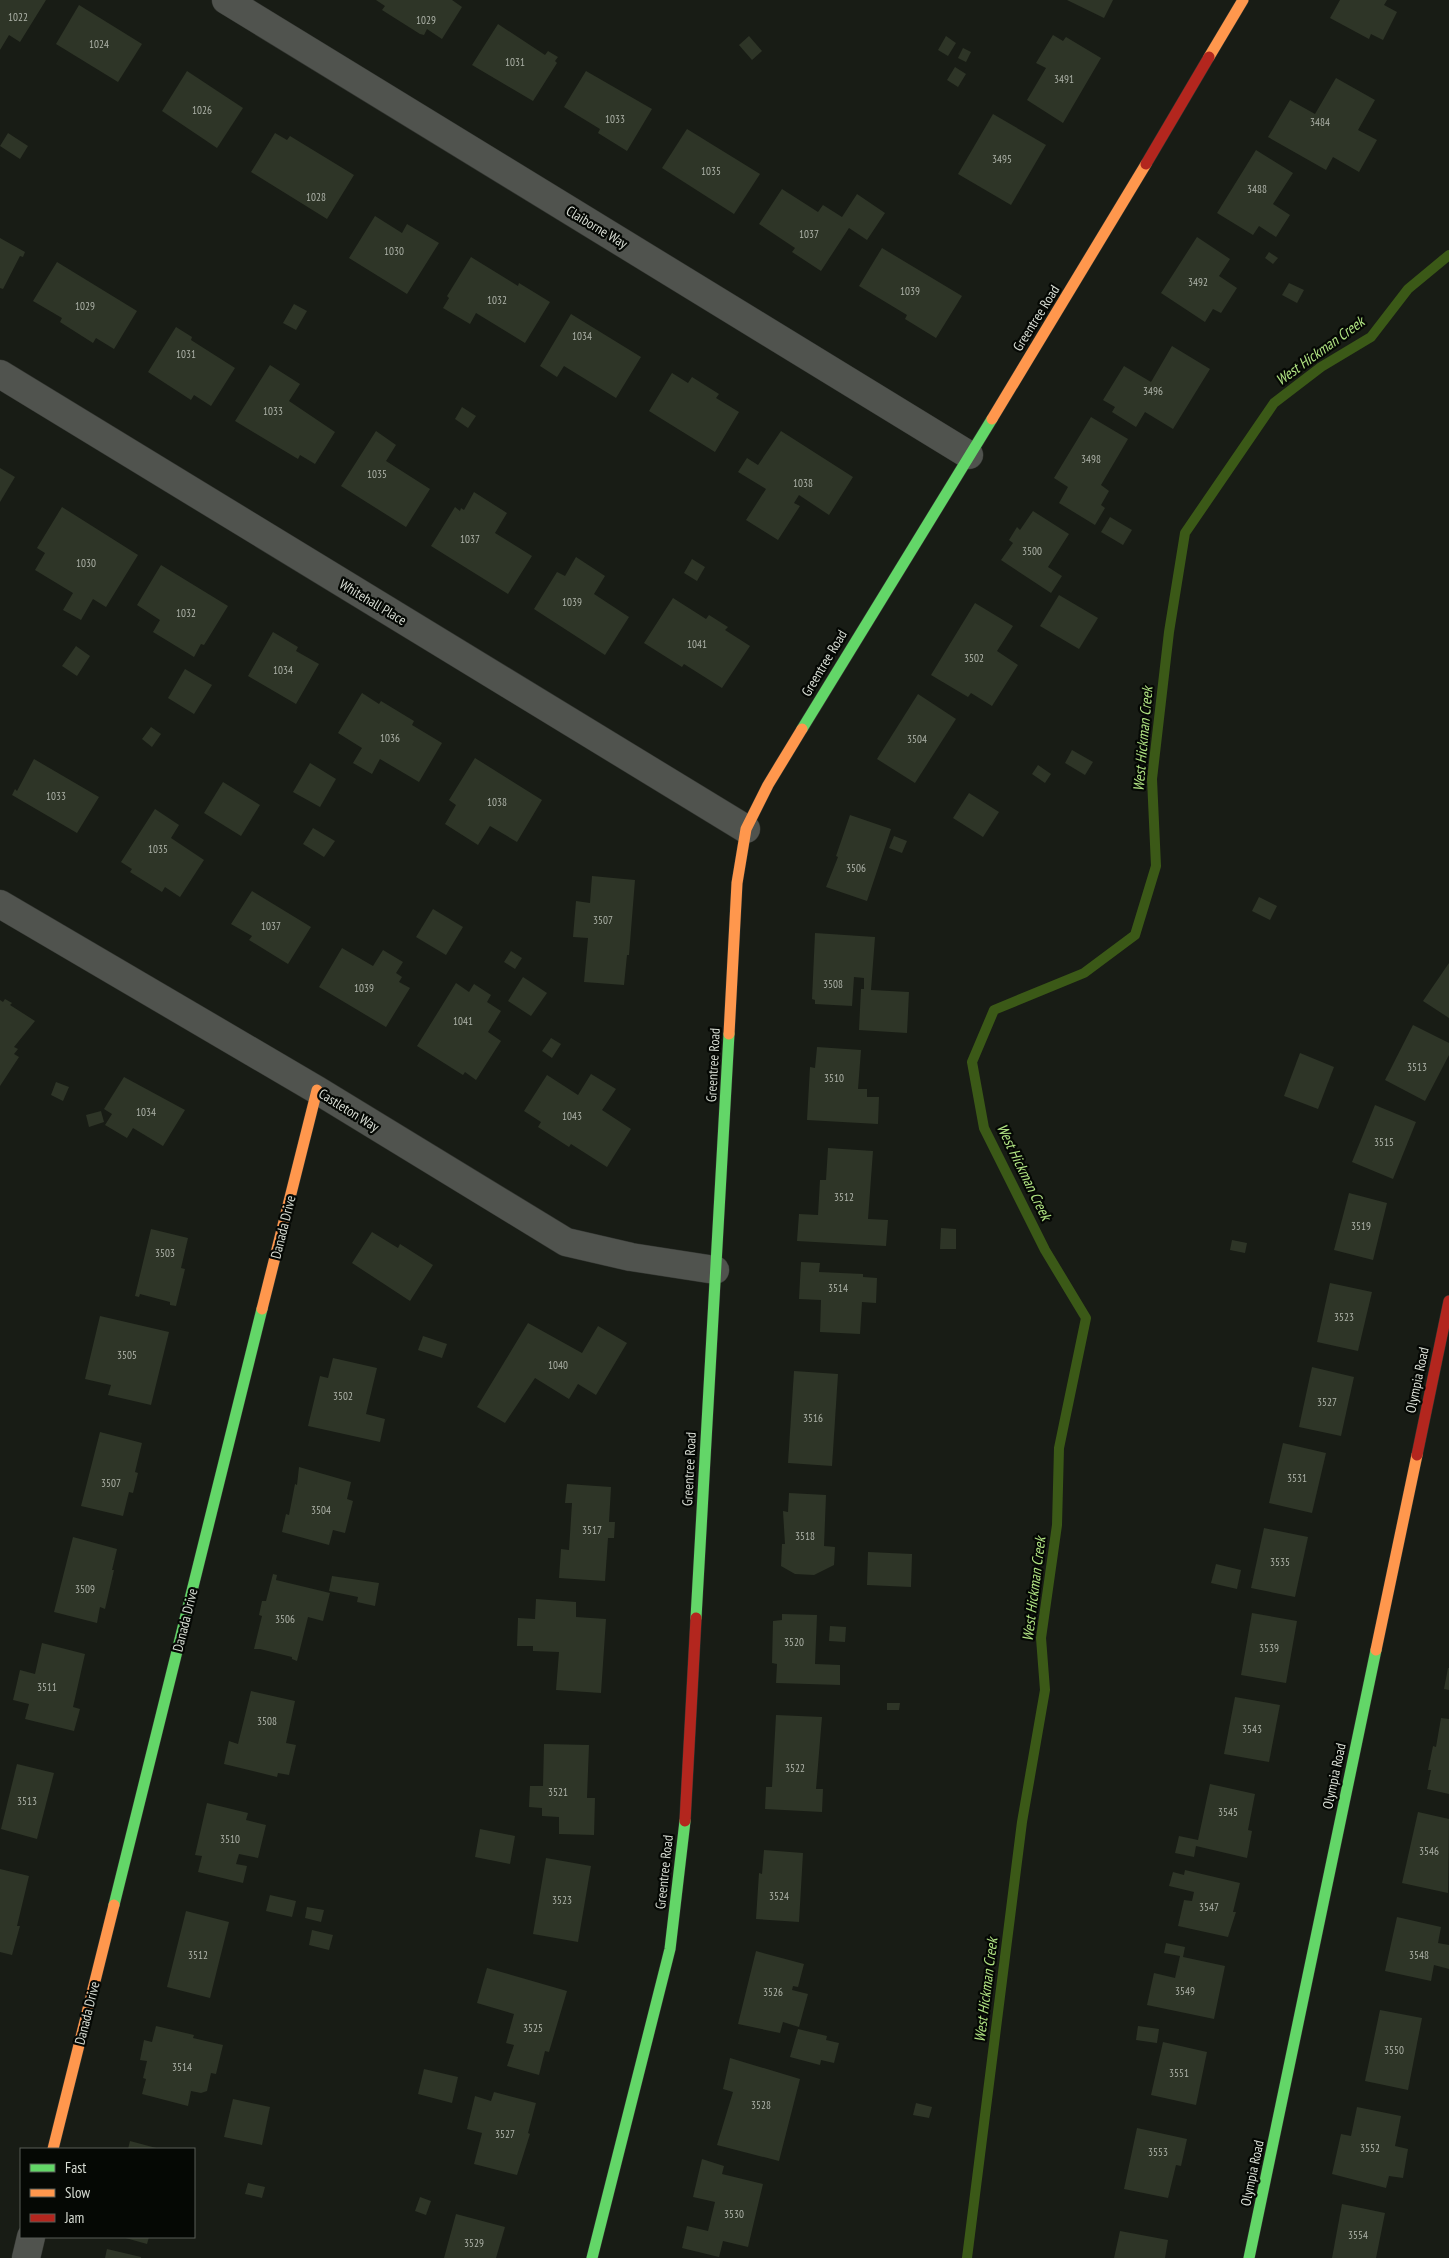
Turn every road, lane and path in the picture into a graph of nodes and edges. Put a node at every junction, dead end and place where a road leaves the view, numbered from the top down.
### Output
1 (226, 0) edge
2 (1243, 0) edge
3 (0, 374) edge
4 (969, 455) junction
5 (746, 829) junction
6 (0, 904) edge
7 (317, 1090) junction
8 (715, 1270) junction
9 (1449, 1301) edge
10 (53, 2148) edge
11 (31, 2238) edge
12 (26, 2258) edge
13 (592, 2258) edge
14 (1249, 2258) edge

1 - 4 street, Claiborne Way
2 - 4 street, Greentree Road
3 - 5 street, Whitehall Place
4 - 5 street, Greentree Road
5 - 8 street, Greentree Road
6 - 7 street, Castleton Way
7 - 8 street, Castleton Way
7 - 10 street, Danada Drive
8 - 13 street, Greentree Road
9 - 14 street, Olympia Road
11 - 12 street

